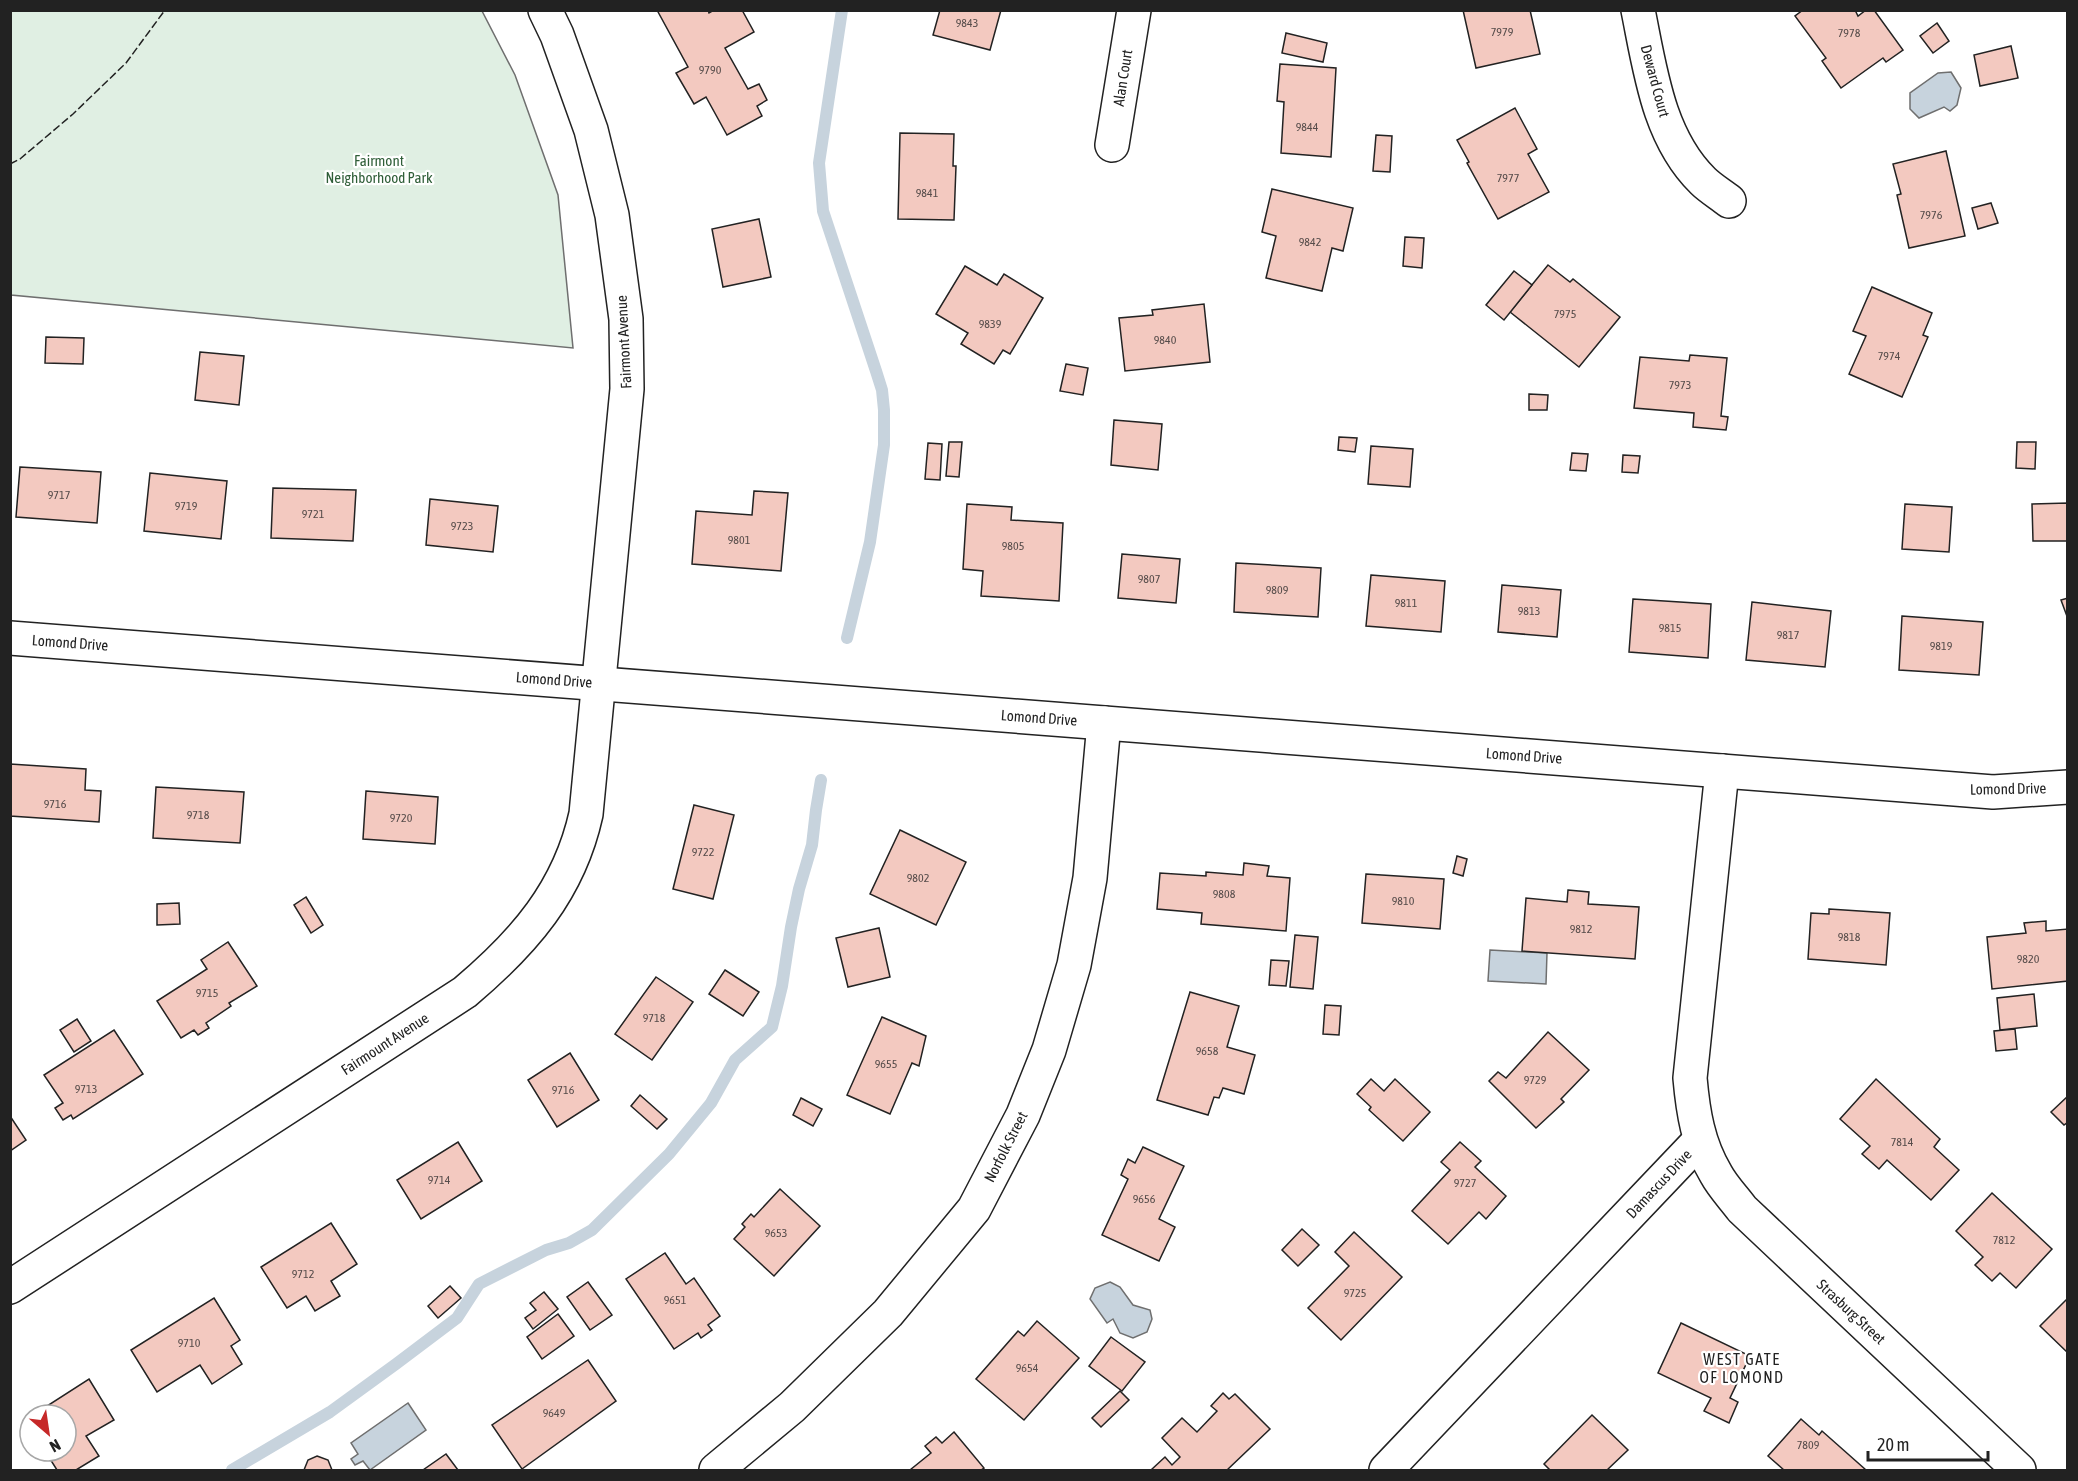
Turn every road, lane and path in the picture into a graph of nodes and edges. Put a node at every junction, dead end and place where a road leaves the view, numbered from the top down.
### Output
1 (544, 10) edge
2 (1134, 10) edge
3 (1638, 10) edge
4 (1112, 145) dead end
5 (1729, 201) dead end
6 (10, 638) edge
7 (600, 684) junction
8 (1104, 723) junction
9 (1722, 771) junction
10 (2067, 787) edge
11 (1700, 1140) junction
12 (10, 1287) edge
13 (716, 1470) edge
14 (1386, 1470) edge
15 (2019, 1470) edge

1 - 7 street, Fairmont Avenue
2 - 4 street, Alan Court
3 - 5 street, Deward Court
6 - 7 street, Lomond Drive
7 - 8 street, Lomond Drive
7 - 12 street, Fairmount Avenue
8 - 9 street, Lomond Drive
8 - 13 street, Norfolk Street
9 - 10 street, Lomond Drive
9 - 11 street, Damascus Drive
11 - 14 street, Damascus Drive
11 - 15 street, Strasburg Street

